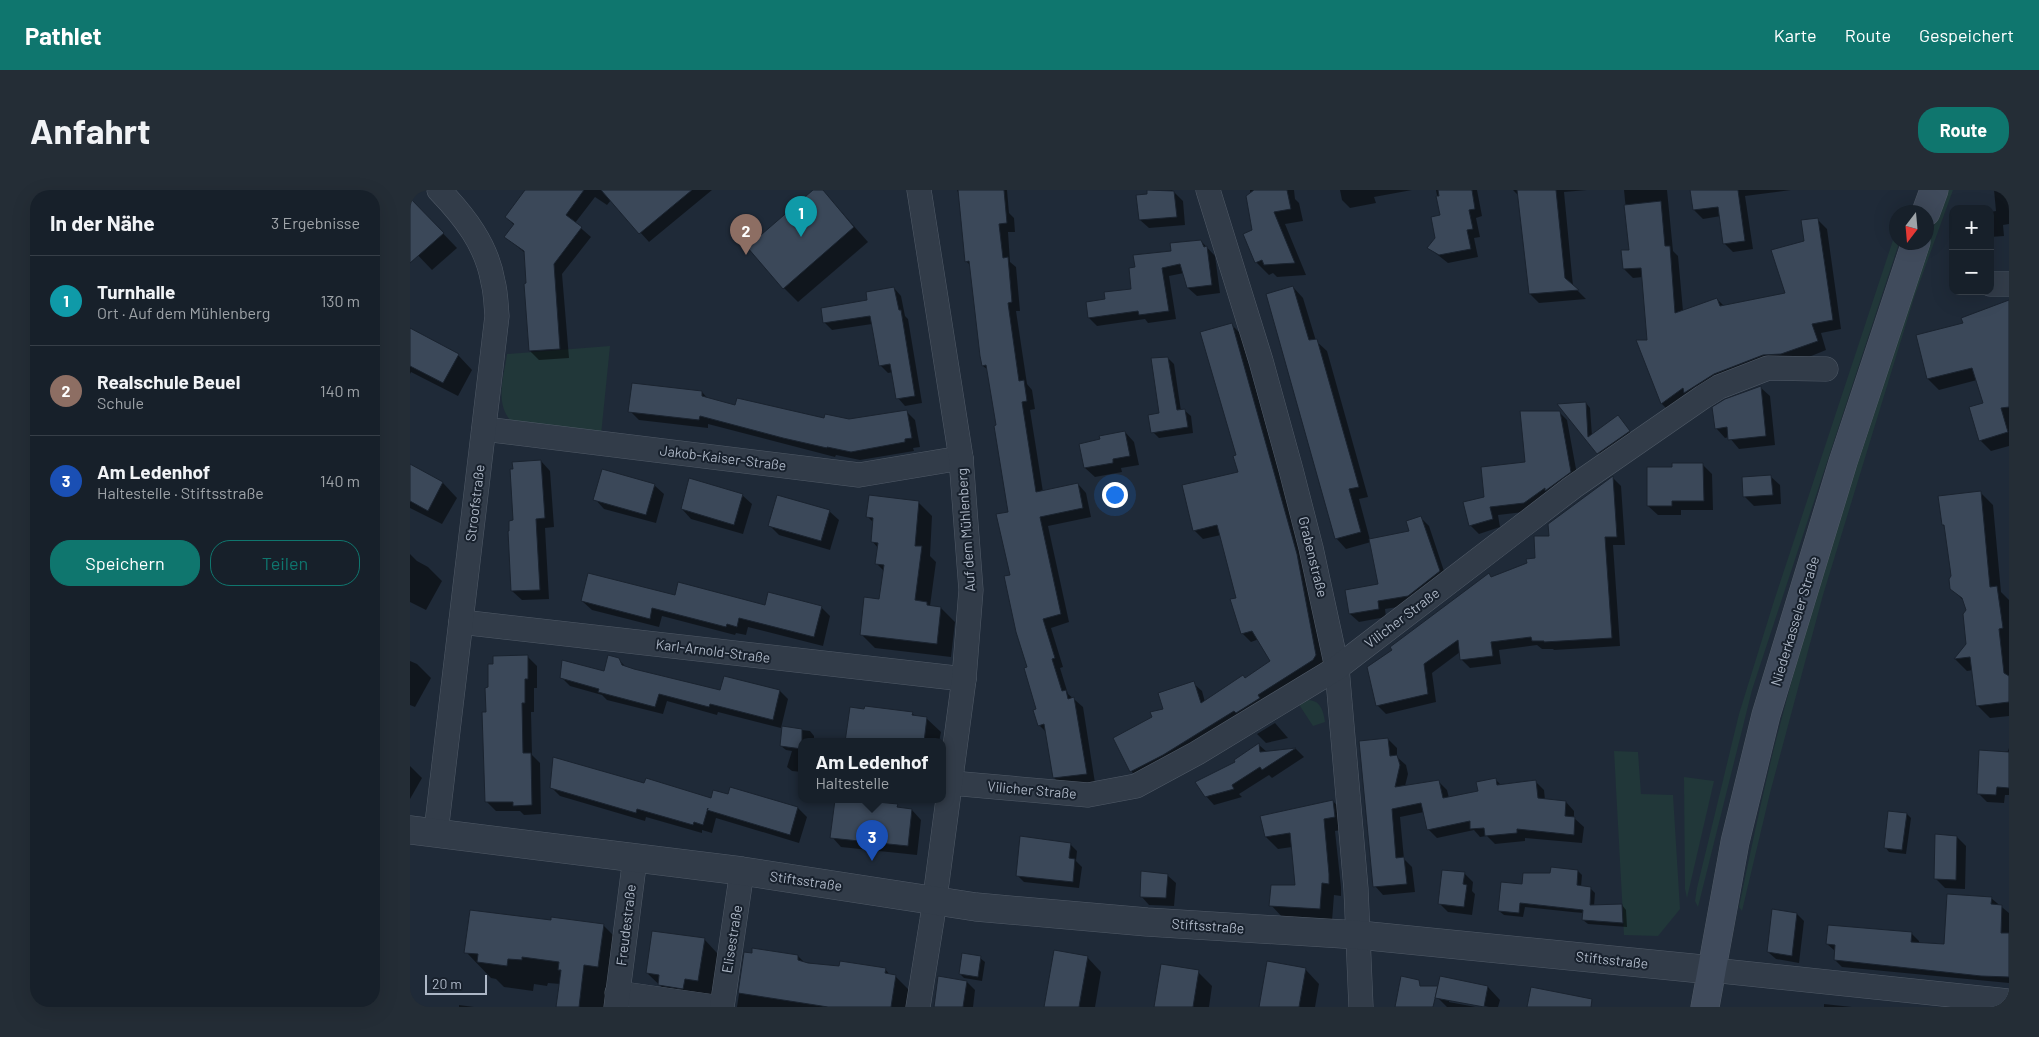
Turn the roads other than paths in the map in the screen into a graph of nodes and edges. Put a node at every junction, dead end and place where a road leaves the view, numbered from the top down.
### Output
1 (439, 190) edge
2 (919, 190) edge
3 (1208, 190) edge
4 (1934, 190) edge
5 (1929, 205) edge
6 (1913, 250) edge
7 (1994, 284) edge
8 (2009, 284) edge
9 (1826, 369) dead end
10 (484, 429) junction
11 (961, 458) junction
12 (461, 622) junction
13 (1338, 668) junction
14 (964, 680) junction
15 (950, 783) junction
16 (423, 831) edge
17 (635, 858) junction
18 (742, 871) junction
19 (934, 900) junction
20 (1359, 935) junction
21 (1712, 970) junction
22 (617, 1000) edge
23 (2009, 1001) edge
24 (715, 1007) edge
25 (722, 1007) edge
26 (918, 1007) edge
27 (1360, 1007) edge
28 (1705, 1007) edge

1 - 10 street, Stroofstraße
2 - 11 street, Auf dem Mühlenberg
3 - 13 street, Grabenstraße
4 - 5 main road
6 - 21 main road, Niederkasseler Straße
7 - 8 street
9 - 13 street, Vilicher Straße
10 - 11 street, Jakob-Kaiser-Straße
10 - 12 street, Stroofstraße
11 - 14 street, Auf dem Mühlenberg
12 - 14 street, Karl-Arnold-Straße
12 - 16 street, Stroofstraße
13 - 15 street, Vilicher Straße
13 - 20 street, Grabenstraße
14 - 15 street, Auf dem Mühlenberg
15 - 19 street, Auf dem Mühlenberg
16 - 17 street, Stiftsstraße
17 - 18 street, Stiftsstraße
17 - 22 street, Freudestraße
18 - 19 street, Stiftsstraße
18 - 25 street, Elisestraße
19 - 20 street, Stiftsstraße
19 - 26 street, Auf dem Mühlenberg
20 - 21 street, Stiftsstraße
20 - 27 street, Grabenstraße
21 - 23 street, Stiftsstraße
21 - 28 main road, Niederkasseler Straße
22 - 24 street, Freudestraße

